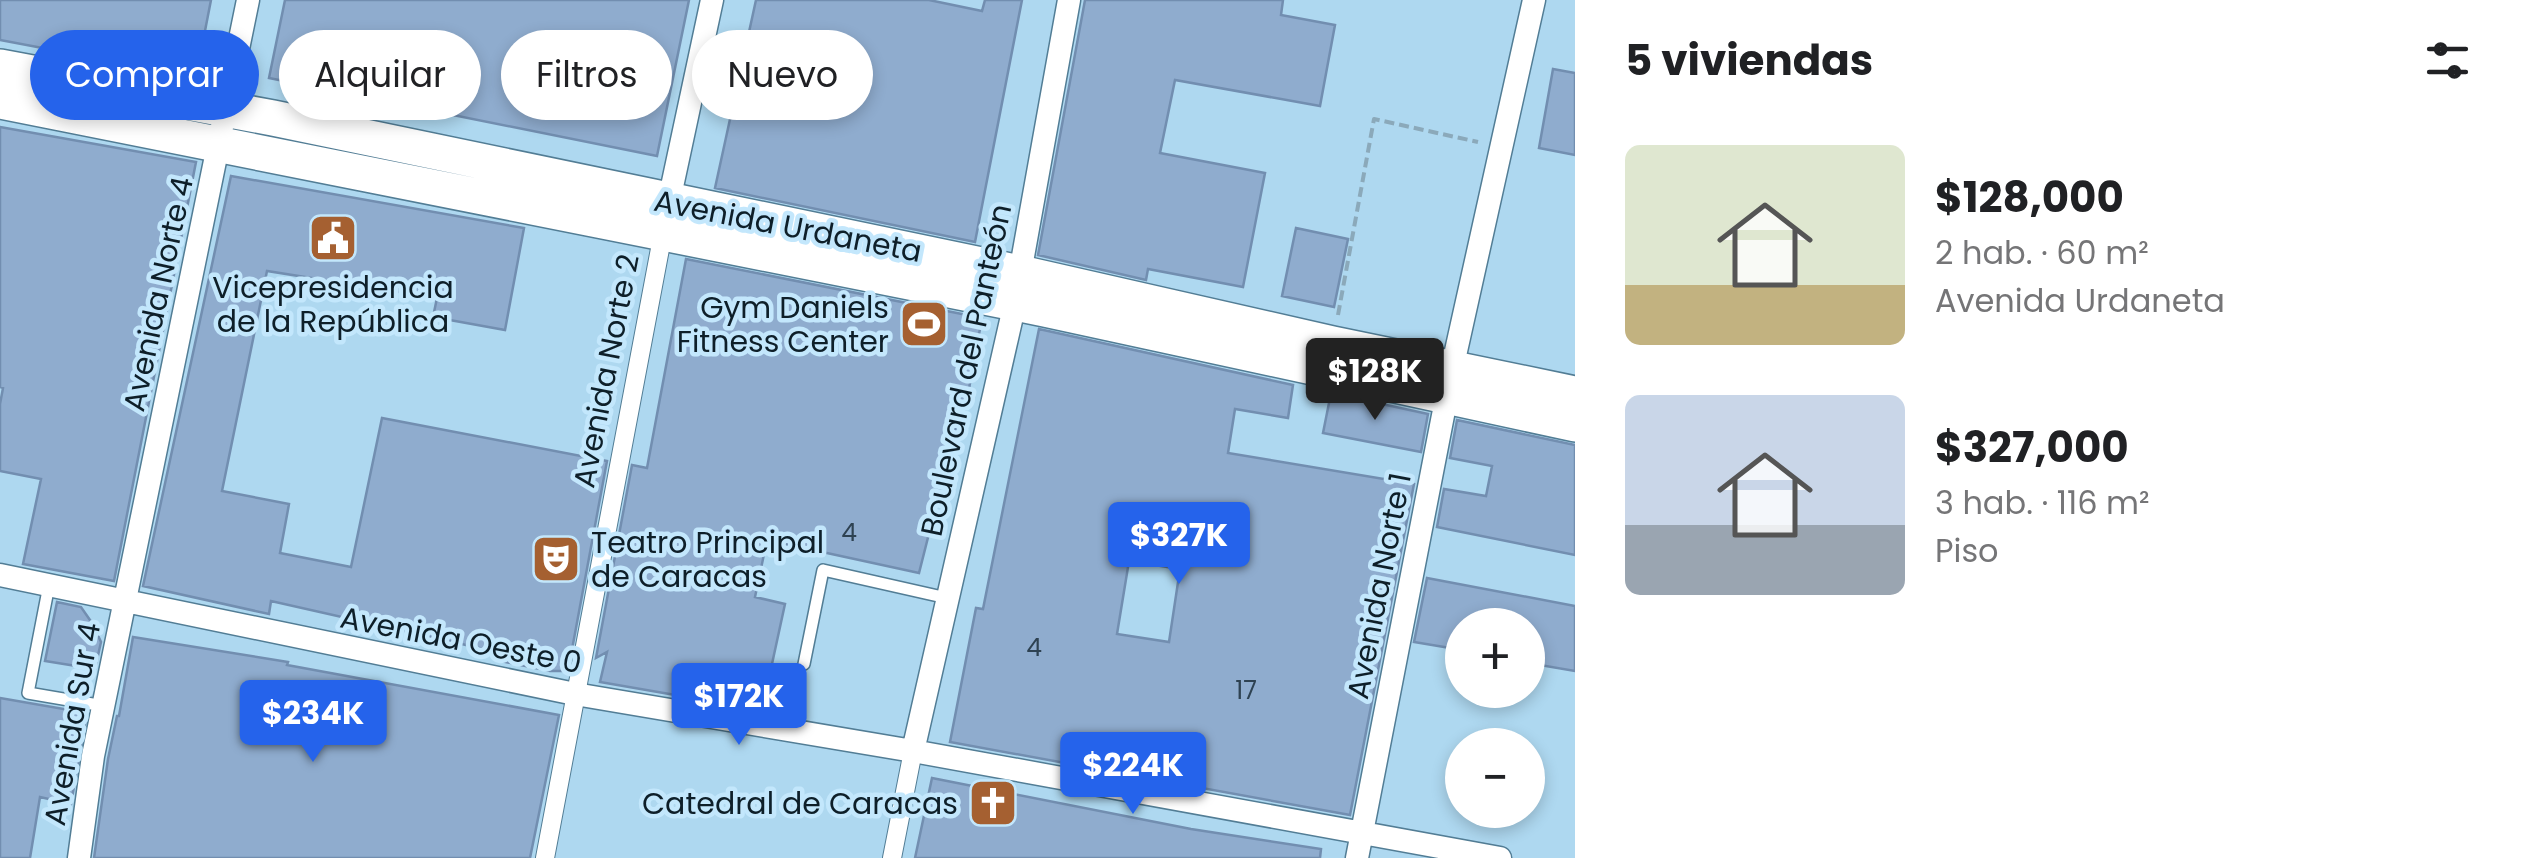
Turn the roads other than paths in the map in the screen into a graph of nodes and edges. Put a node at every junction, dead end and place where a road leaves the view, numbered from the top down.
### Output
1 (248, 0) edge
2 (712, 0) edge
3 (1069, 0) edge
4 (1534, 0) edge
5 (0, 67) edge
6 (0, 101) edge
7 (224, 128) junction
8 (666, 218) junction
9 (1018, 288) junction
10 (1450, 383) junction
11 (1575, 394) edge
12 (1575, 424) edge
13 (0, 575) edge
14 (49, 585) junction
15 (948, 598) junction
16 (125, 601) junction
17 (804, 664) dead end
18 (575, 694) junction
19 (104, 706) junction
20 (593, 710) dead end
21 (913, 751) junction
22 (1362, 832) junction
23 (79, 858) edge
24 (544, 858) edge
25 (892, 858) edge
26 (1357, 858) edge
27 (1500, 858) edge

1 - 7 street, Avenida Norte 4
2 - 8 street, Avenida Norte 2
3 - 9 street, Boulevard del Panteón
4 - 10 street, Avenida Norte 1
5 - 7 main road, Avenida Urdaneta
6 - 7 main road, Avenida Urdaneta
7 - 8 main road, Avenida Urdaneta
7 - 16 street, Avenida Norte 4
8 - 9 main road, Avenida Urdaneta
8 - 18 street, Avenida Norte 2
9 - 10 main road, Avenida Urdaneta
9 - 10 main road, Avenida Urdaneta
9 - 15 street, Boulevard del Panteón
10 - 11 main road, Avenida Urdaneta
10 - 12 main road, Avenida Urdaneta
10 - 22 street, Avenida Norte 1
13 - 14 street, Avenida Oeste 0
14 - 16 street, Avenida Oeste 0
14 - 19 lane
15 - 17 lane
15 - 21 street, Boulevard del Panteón
16 - 18 street, Avenida Oeste 0
16 - 19 street, Avenida Sur 4
18 - 20 street
18 - 21 street, Avenida Oeste 0
18 - 24 street, Avenida Norte 2
19 - 23 street, Avenida Sur 4
21 - 22 street, Avenida Oeste 0
21 - 25 street
22 - 26 street, Avenida Norte 1
22 - 27 street, Avenida Oeste 0

